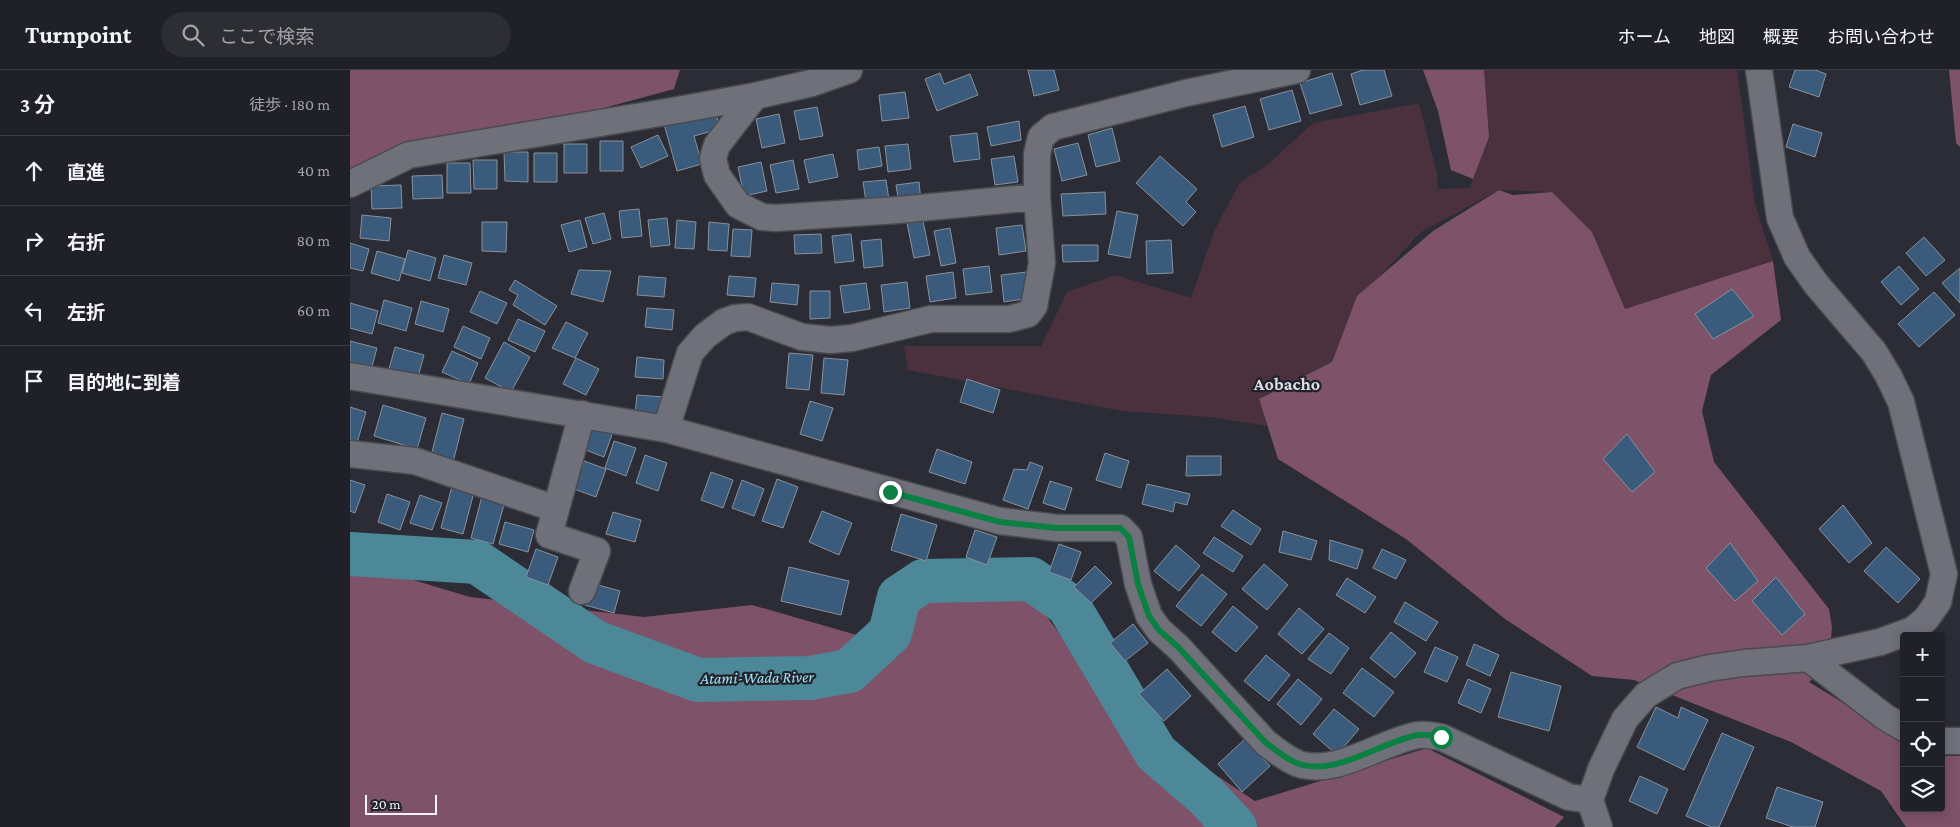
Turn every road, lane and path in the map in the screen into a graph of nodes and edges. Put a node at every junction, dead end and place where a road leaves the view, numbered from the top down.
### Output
1 (849, 70) edge
2 (1297, 70) edge
3 (1759, 70) edge
4 (1238, 76) edge
5 (755, 96) junction
6 (350, 184) edge
7 (1037, 198) junction
8 (350, 376) edge
9 (582, 414) junction
10 (666, 429) junction
11 (350, 454) edge
12 (556, 509) junction
13 (582, 591) dead end
14 (1808, 658) junction
15 (1900, 726) edge
16 (1945, 741) edge
17 (1960, 741) edge
18 (1590, 800) junction
19 (1599, 827) edge

1 - 5 street
2 - 4 street
3 - 14 street
4 - 7 street
5 - 6 street
5 - 7 street
7 - 10 street
8 - 9 street
9 - 10 street
9 - 12 street
10 - 18 street
11 - 12 street
12 - 13 street
14 - 15 street
14 - 18 street
16 - 17 street
18 - 19 street

